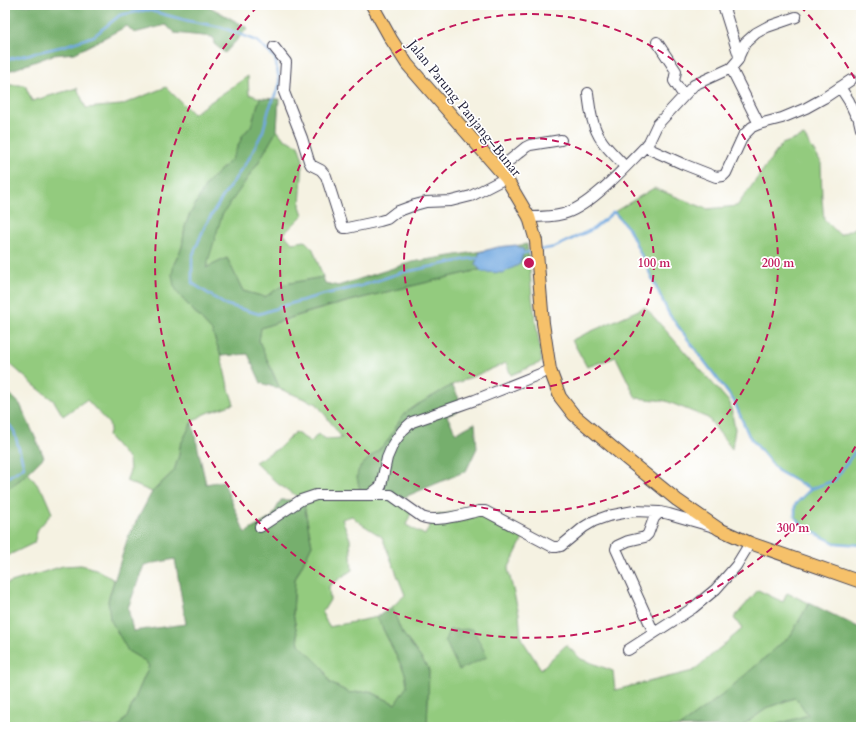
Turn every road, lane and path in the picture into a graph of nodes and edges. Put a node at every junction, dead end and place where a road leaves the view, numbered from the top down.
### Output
1 (372, 5) edge
2 (723, 5) edge
3 (796, 17) dead end
4 (657, 42) dead end
5 (274, 47) dead end
6 (739, 56) junction
7 (731, 68) junction
8 (850, 80) dead end
9 (840, 88) junction
10 (588, 93) dead end
11 (684, 96) junction
12 (759, 124) junction
13 (861, 129) edge
14 (561, 140) dead end
15 (645, 147) junction
16 (625, 167) junction
17 (502, 174) junction
18 (529, 217) junction
19 (550, 370) junction
20 (371, 494) junction
21 (660, 512) junction
22 (260, 527) dead end
23 (719, 529) junction
24 (750, 543) junction
25 (861, 582) edge
26 (654, 633) junction
27 (628, 650) dead end

1 - 17 main road, Jalan Parung Panjang–Bunar
2 - 6 street
3 - 6 street
4 - 11 street
5 - 17 street
6 - 7 street
7 - 11 street
7 - 12 street
8 - 9 street
9 - 12 street
9 - 13 street
10 - 16 street
11 - 15 street
12 - 15 street
14 - 17 street
15 - 16 street
16 - 18 street
17 - 18 main road, Jalan Parung Panjang–Bunar
18 - 19 main road, Jalan Parung Panjang–Bunar
19 - 20 street
19 - 23 main road, Jalan Parung Panjang–Bunar
20 - 21 street
20 - 22 street
21 - 23 street
21 - 26 street
23 - 24 main road, Jalan Parung Panjang–Bunar
24 - 25 main road, Jalan Parung Panjang–Bunar
24 - 26 street
26 - 27 street

